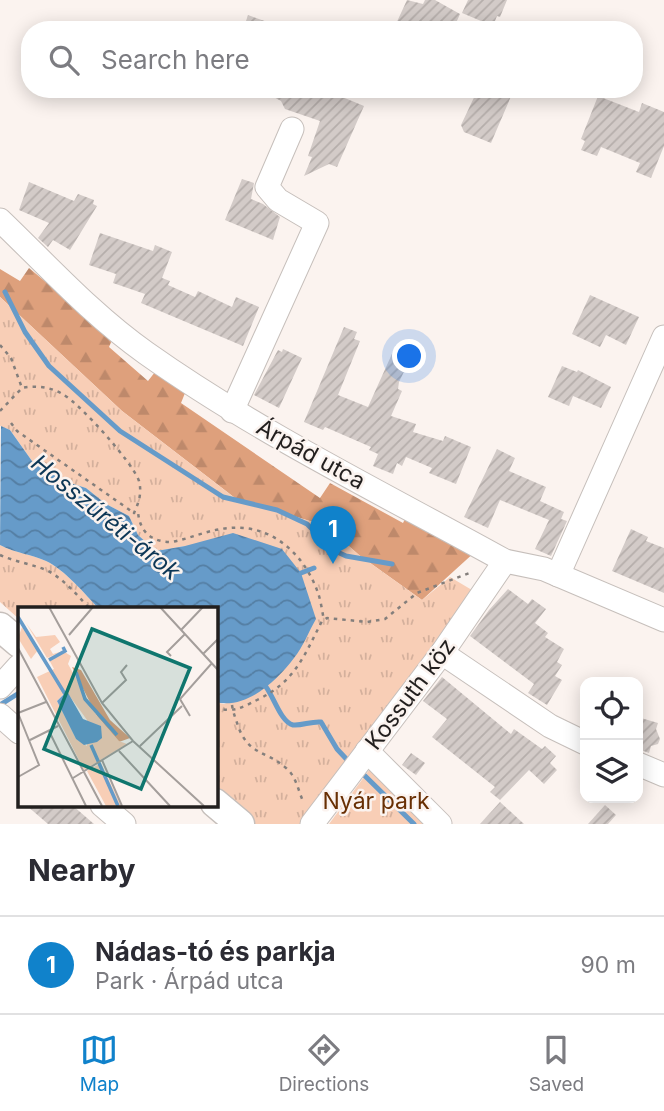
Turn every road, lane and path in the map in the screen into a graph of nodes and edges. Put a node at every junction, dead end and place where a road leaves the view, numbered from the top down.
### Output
1 (292, 129) dead end
2 (0, 220) edge
3 (664, 337) edge
4 (0, 345) edge
5 (22, 388) junction
6 (0, 411) edge
7 (232, 411) junction
8 (11, 423) dead end
9 (134, 513) junction
10 (0, 555) edge
11 (505, 561) junction
12 (474, 572) dead end
13 (558, 575) junction
14 (88, 607) edge
15 (324, 620) junction
16 (664, 620) edge
17 (0, 627) edge
18 (18, 642) edge
19 (442, 653) junction
20 (18, 667) edge
21 (0, 687) edge
22 (232, 705) dead end
23 (217, 708) edge
24 (233, 711) junction
25 (0, 715) edge
26 (18, 731) edge
27 (580, 741) edge
28 (365, 754) junction
29 (643, 766) edge
30 (664, 775) edge
31 (217, 805) edge
32 (103, 806) edge
33 (313, 822) edge
34 (124, 824) edge
35 (240, 824) edge
36 (440, 824) edge

1 - 7 street
2 - 7 street, Árpád utca
3 - 13 street
4 - 5 path
5 - 6 path
5 - 9 path
7 - 11 street, Árpád utca
8 - 9 path
9 - 15 path
10 - 14 path
11 - 13 street, Árpád utca
11 - 19 street, Kossuth köz
12 - 15 path
13 - 16 street, Árpád utca
15 - 24 path
17 - 18 main road
19 - 27 street
19 - 28 street, Kossuth köz
20 - 21 street
22 - 24 path
23 - 24 path
24 - 33 path
25 - 26 street
28 - 33 street, Kossuth köz
28 - 36 street
29 - 30 street
31 - 35 main road
32 - 34 street

